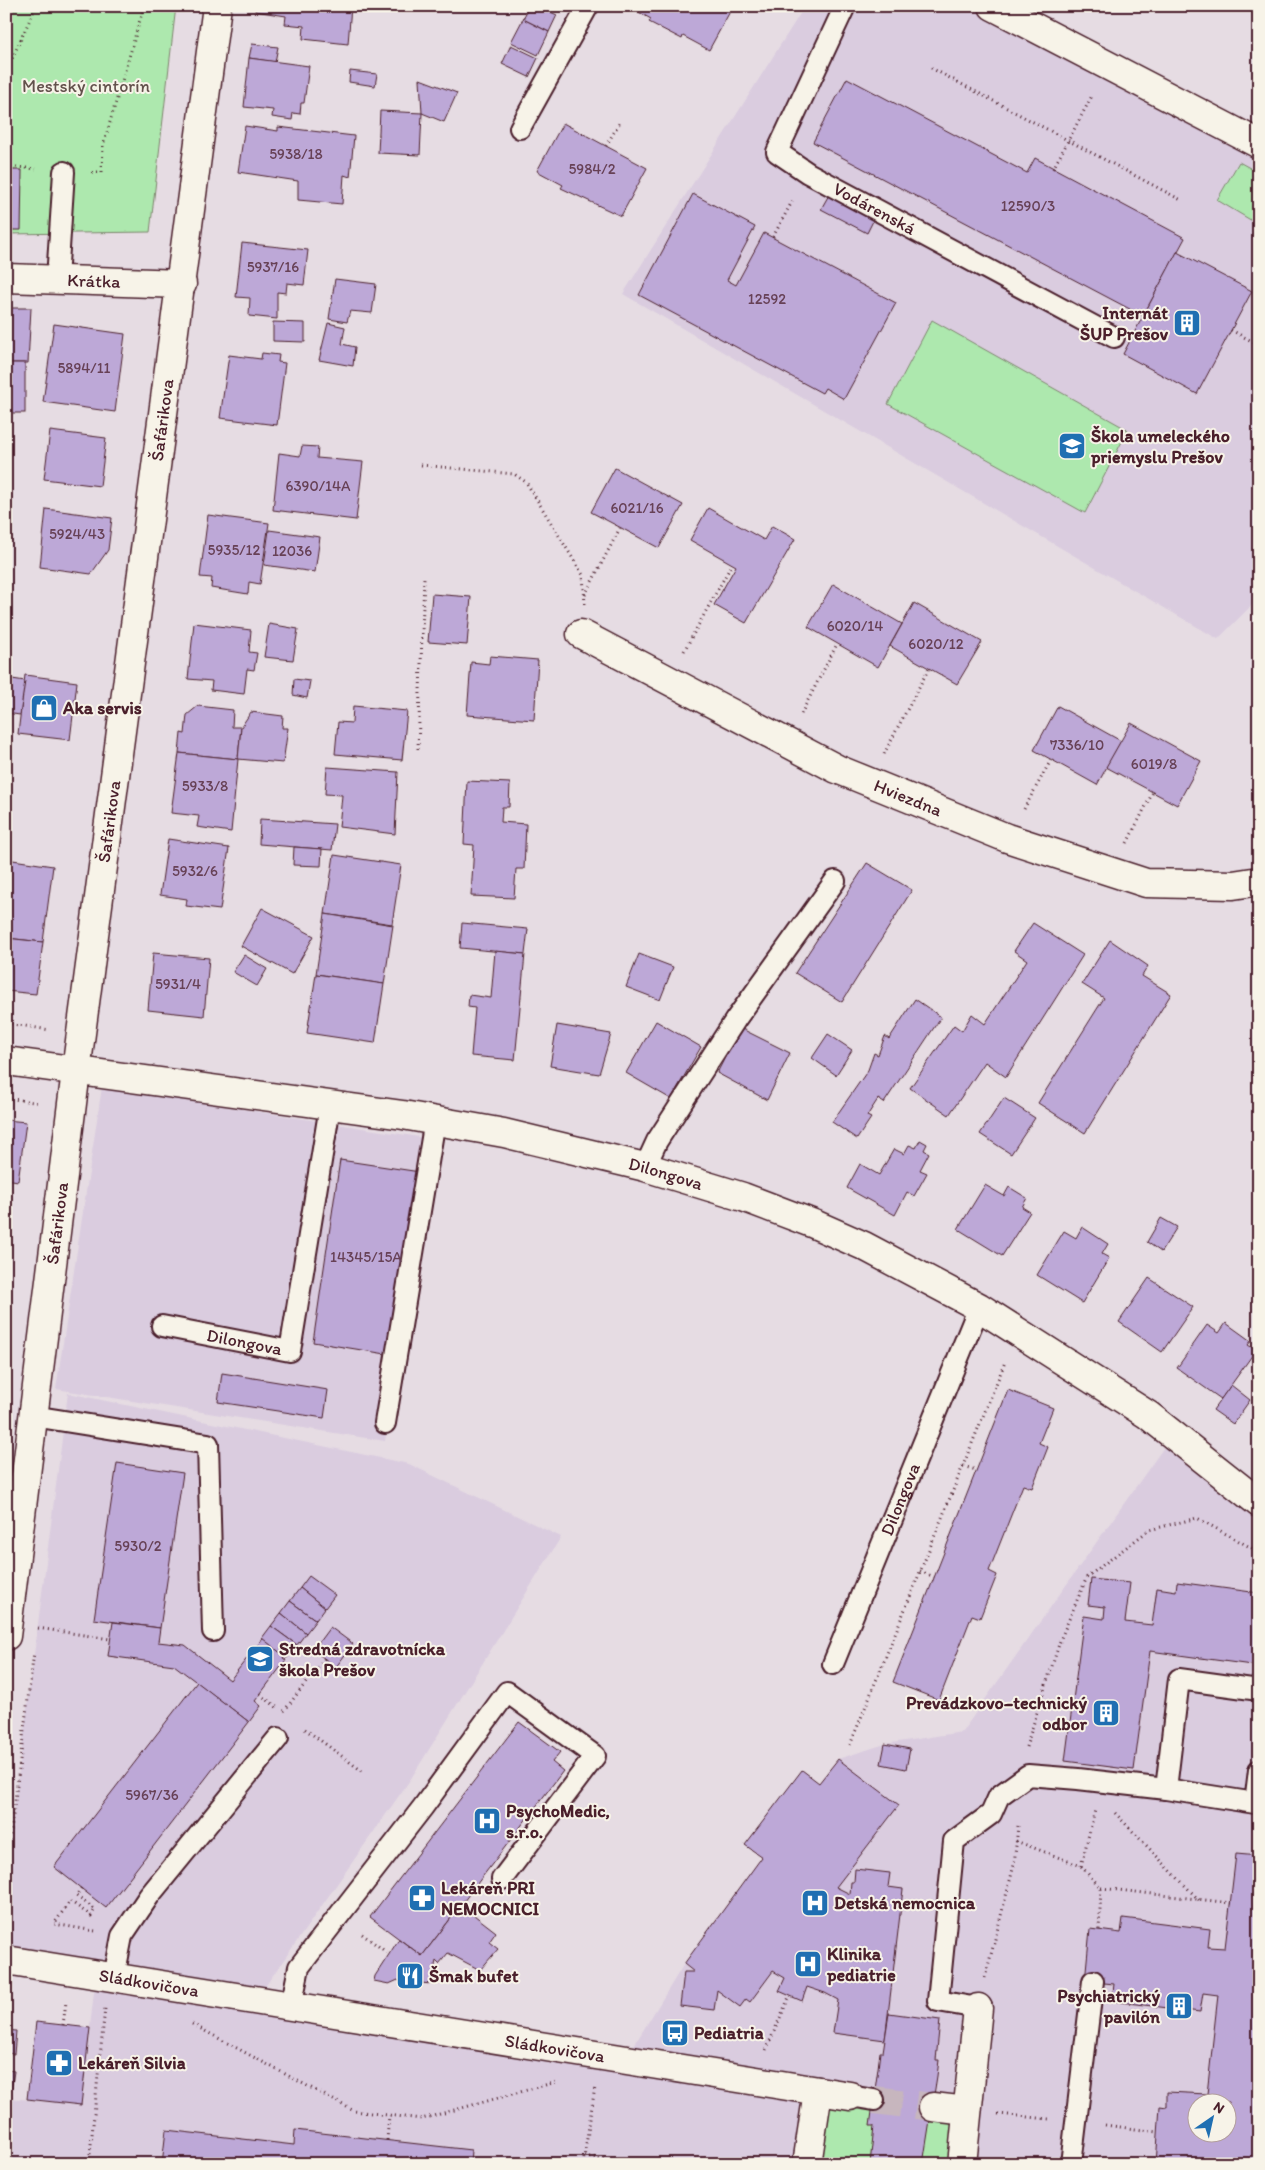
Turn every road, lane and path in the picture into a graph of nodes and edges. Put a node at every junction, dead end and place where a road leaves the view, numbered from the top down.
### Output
1 (36, 6) edge
2 (144, 6) edge
3 (217, 6) edge
4 (588, 6) edge
5 (845, 6) edge
6 (993, 6) edge
7 (931, 68) dead end
8 (6, 72) edge
9 (1095, 91) dead end
10 (620, 122) dead end
11 (520, 128) dead end
12 (1068, 140) junction
13 (1259, 144) edge
14 (606, 146) dead end
15 (1053, 169) dead end
16 (64, 172) joint
17 (808, 173) junction
18 (1183, 201) dead end
19 (773, 237) dead end
20 (6, 278) edge
21 (57, 279) junction
22 (182, 284) junction
23 (1231, 330) dead end
24 (1114, 337) dead end
25 (1259, 346) edge
26 (421, 465) dead end
27 (620, 528) dead end
28 (732, 564) dead end
29 (424, 578) dead end
30 (584, 596) junction
31 (584, 623) joint
32 (837, 644) dead end
33 (680, 658) dead end
34 (929, 668) dead end
35 (798, 720) dead end
36 (418, 749) dead end
37 (881, 760) dead end
38 (1051, 760) dead end
39 (1153, 792) dead end
40 (1020, 816) dead end
41 (1124, 849) dead end
42 (835, 881) dead end
43 (1259, 881) edge
44 (6, 1023) edge
45 (56, 1030) dead end
46 (6, 1061) edge
47 (76, 1071) junction
48 (6, 1098) edge
49 (46, 1104) dead end
50 (330, 1106) junction
51 (435, 1120) junction
52 (645, 1167) junction
53 (979, 1307) junction
54 (162, 1326) dead end
55 (1021, 1334) junction
56 (34, 1416) junction
57 (385, 1423) dead end
58 (963, 1466) junction
59 (976, 1470) dead end
60 (1259, 1503) edge
61 (1259, 1552) edge
62 (920, 1571) junction
63 (934, 1577) dead end
64 (38, 1628) dead end
65 (213, 1631) dead end
66 (6, 1636) edge
67 (110, 1639) dead end
68 (325, 1658) dead end
69 (833, 1664) dead end
70 (1259, 1690) edge
71 (260, 1694) dead end
72 (283, 1712) junction
73 (291, 1718) dead end
74 (299, 1724) dead end
75 (278, 1738) dead end
76 (850, 1744) dead end
77 (1259, 1770) edge
78 (362, 1771) dead end
79 (1023, 1779) junction
80 (1166, 1789) junction
81 (1096, 1805) dead end
82 (1111, 1810) dead end
83 (1016, 1841) junction
84 (1081, 1866) junction
85 (502, 1879) dead end
86 (81, 1888) dead end
87 (1101, 1888) junction
88 (1199, 1900) junction
89 (1230, 1903) dead end
90 (338, 1916) junction
91 (1099, 1930) dead end
92 (122, 1936) junction
93 (389, 1954) dead end
94 (6, 1960) edge
95 (1093, 1982) dead end
96 (110, 1990) junction
97 (790, 1995) dead end
98 (66, 1996) dead end
99 (291, 2007) junction
100 (978, 2008) junction
101 (188, 2022) dead end
102 (63, 2025) dead end
103 (766, 2051) dead end
104 (560, 2081) dead end
105 (596, 2081) dead end
106 (818, 2091) junction
107 (862, 2098) tunnel mouth
108 (933, 2108) tunnel mouth
109 (967, 2111) junction
110 (389, 2115) junction
111 (1076, 2122) junction
112 (1158, 2132) dead end
113 (387, 2140) dead end
114 (584, 2156) junction
115 (89, 2164) edge
116 (583, 2164) edge
117 (630, 2164) edge
118 (807, 2164) edge
119 (962, 2164) edge
120 (1071, 2164) edge

1 - 8 path
2 - 16 path
3 - 22 street, Šafárikova
4 - 11 lane
5 - 17 lane, Vodárenská
6 - 13 street
7 - 12 path
9 - 12 path
10 - 14 path
12 - 15 path
12 - 18 path
16 - 21 lane
17 - 19 path
17 - 24 lane, Vodárenská
20 - 21 street, Krátka
21 - 22 street, Krátka
22 - 47 street, Šafárikova
23 - 25 path
26 - 30 path
27 - 30 path
28 - 33 path
29 - 36 path
30 - 31 path
31 - 43 street, Hviezdna
32 - 35 path
34 - 37 path
38 - 40 path
39 - 41 path
42 - 52 lane
44 - 45 path
46 - 47 street, Dilongova
47 - 50 street, Dilongova
47 - 56 street, Šafárikova
48 - 49 path
50 - 51 street, Dilongova
50 - 54 lane, Dilongova
51 - 52 street, Dilongova
51 - 57 lane
52 - 53 street, Dilongova
53 - 55 street, Dilongova
53 - 69 lane, Dilongova
55 - 58 path
55 - 60 street, Dilongova
56 - 65 lane
56 - 66 street, Šafárikova
58 - 59 path
58 - 62 path
61 - 79 path
62 - 63 path
62 - 76 path
64 - 67 path
68 - 72 path
70 - 80 lane
71 - 72 path
72 - 73 path
74 - 78 path
75 - 92 lane
77 - 80 lane
79 - 80 lane
79 - 83 path
79 - 100 lane
81 - 84 path
82 - 88 path
83 - 84 path
83 - 100 path
84 - 87 path
85 - 90 lane
86 - 92 path
87 - 88 path
87 - 91 path
88 - 89 path
90 - 93 path
90 - 99 lane
92 - 96 lane
94 - 96 street, Sládkovičova
95 - 111 lane
96 - 99 street, Sládkovičova
96 - 115 path
97 - 103 path
98 - 102 path
99 - 106 street, Sládkovičova
100 - 109 street
101 - 110 path
104 - 110 path
105 - 114 path
106 - 107 street, Sládkovičova
106 - 118 street
108 - 109 street
109 - 119 street
110 - 113 path
111 - 112 path
111 - 120 lane
114 - 116 path
114 - 117 path

